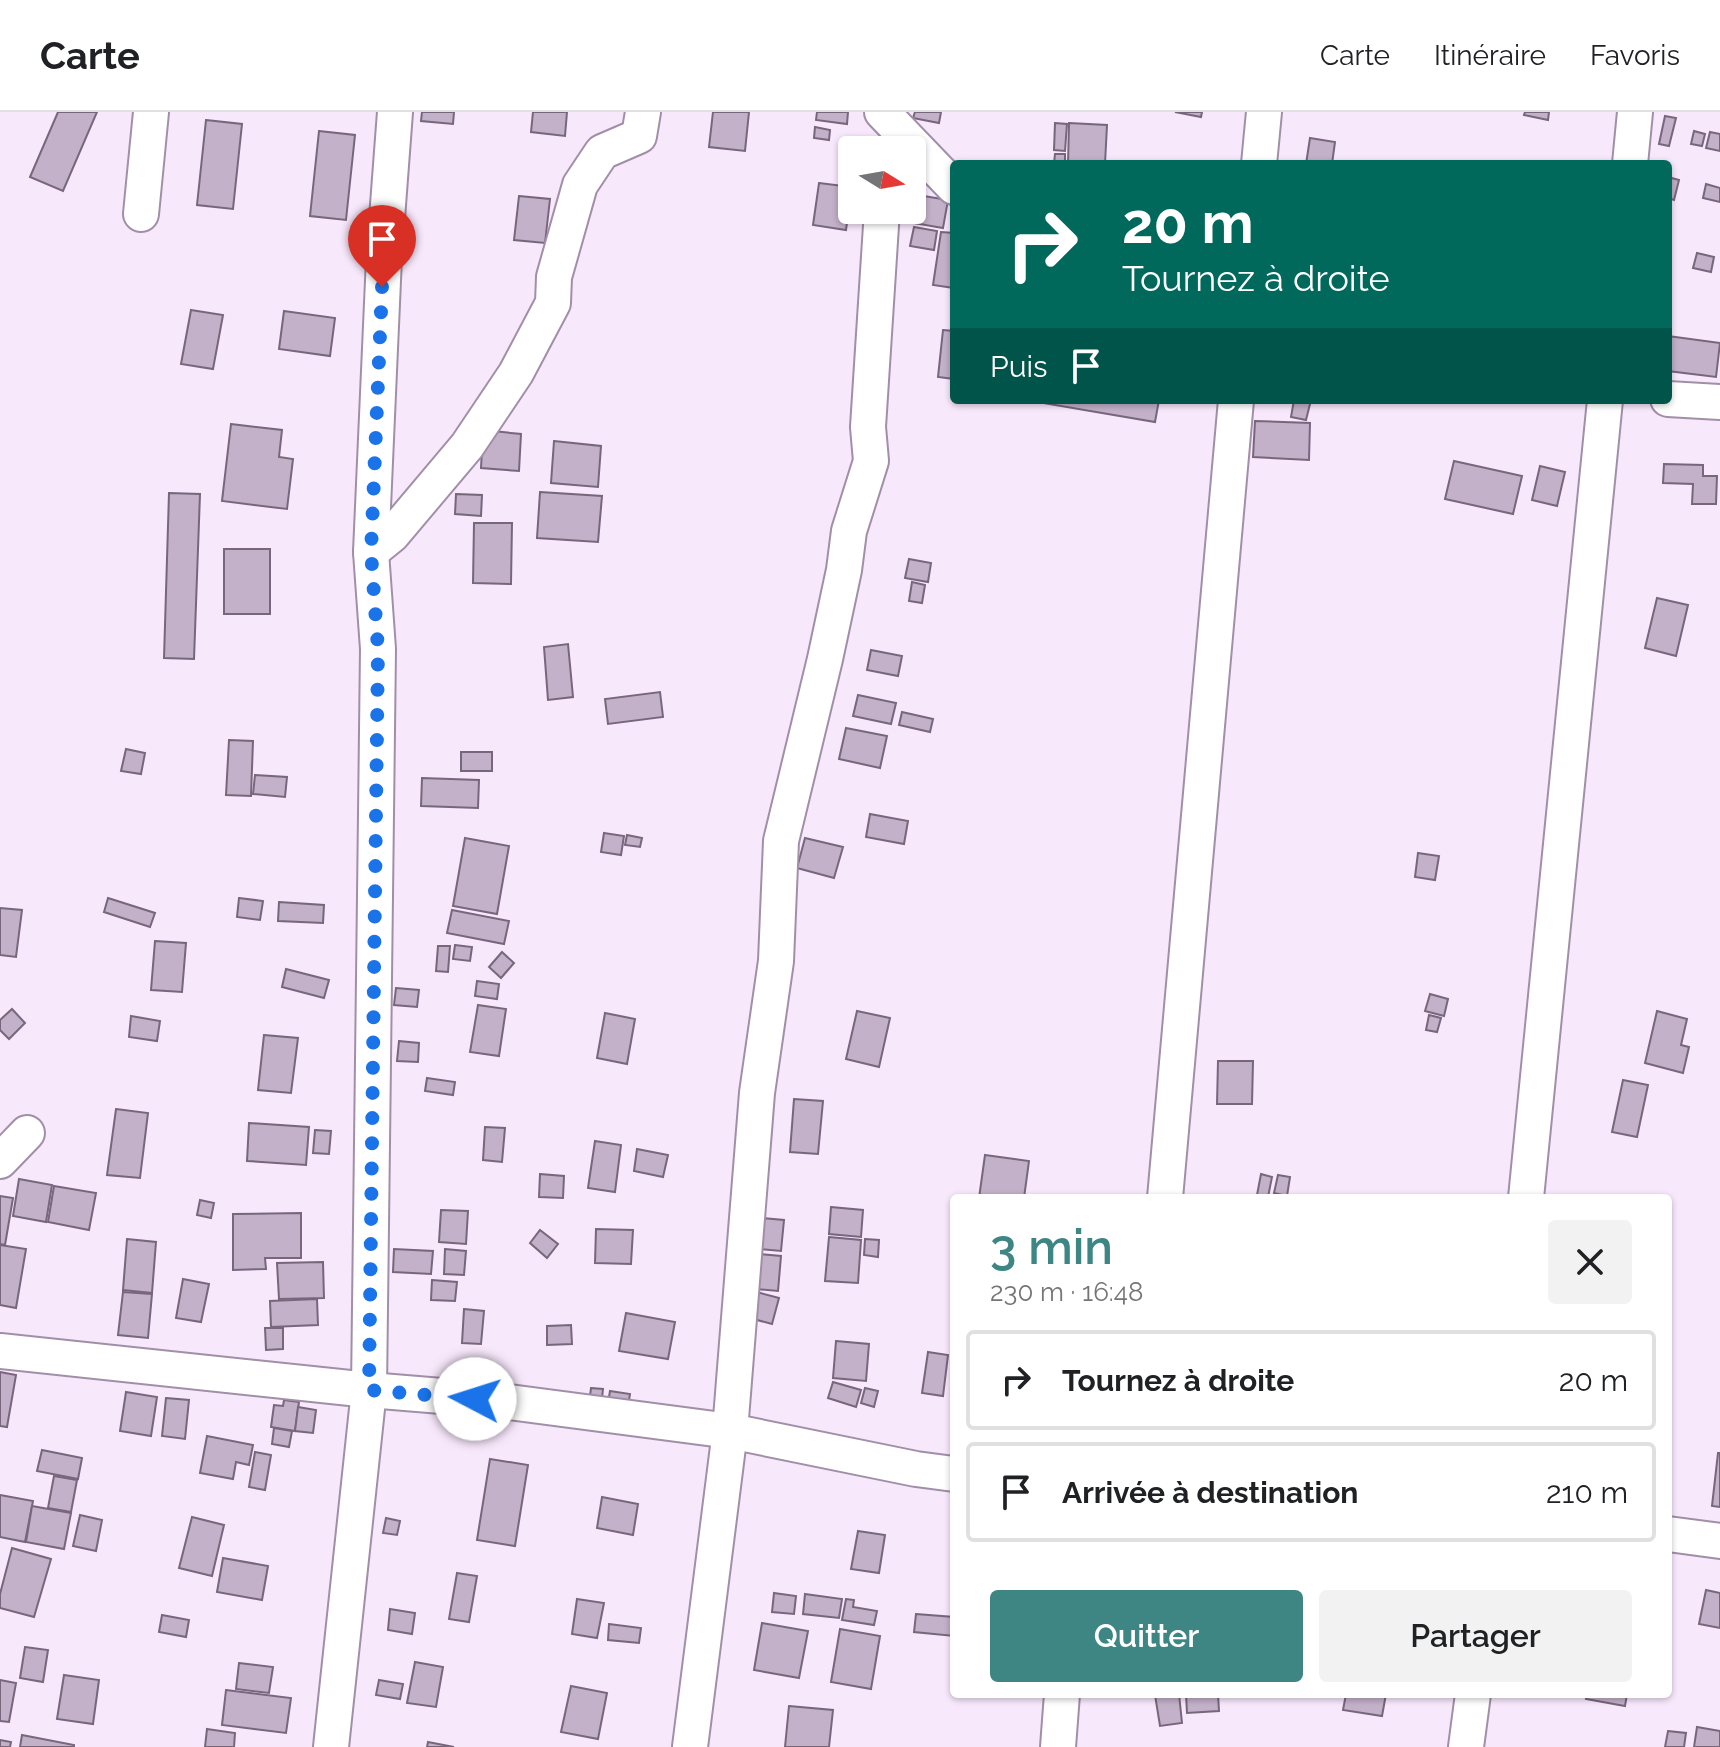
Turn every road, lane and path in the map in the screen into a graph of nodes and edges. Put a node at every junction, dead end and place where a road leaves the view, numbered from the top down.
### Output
1 (151, 112) edge
2 (395, 112) edge
3 (643, 112) edge
4 (881, 112) edge
5 (1264, 112) edge
6 (1635, 112) edge
7 (880, 136) edge
8 (1259, 160) edge
9 (1630, 160) edge
10 (950, 183) edge
11 (141, 214) dead end
12 (881, 224) edge
13 (1672, 399) edge
14 (1720, 402) edge
15 (1236, 404) edge
16 (1605, 404) edge
17 (371, 552) junction
18 (27, 1133) dead end
19 (0, 1161) edge
20 (1165, 1194) edge
21 (1526, 1194) edge
22 (0, 1351) edge
23 (369, 1390) junction
24 (730, 1431) junction
25 (950, 1473) edge
26 (1672, 1535) edge
27 (1720, 1541) edge
28 (1062, 1698) edge
29 (1472, 1698) edge
30 (331, 1747) edge
31 (690, 1747) edge
32 (1058, 1747) edge
33 (1466, 1747) edge

1 - 11 street
2 - 17 street
3 - 17 street
4 - 7 street
4 - 10 street
5 - 8 street
6 - 9 street
12 - 24 street
13 - 14 street
15 - 20 street
16 - 21 street
17 - 23 street
18 - 19 street
22 - 23 street
23 - 24 street
23 - 30 street
24 - 25 street
24 - 31 street
26 - 27 street
28 - 32 street
29 - 33 street

